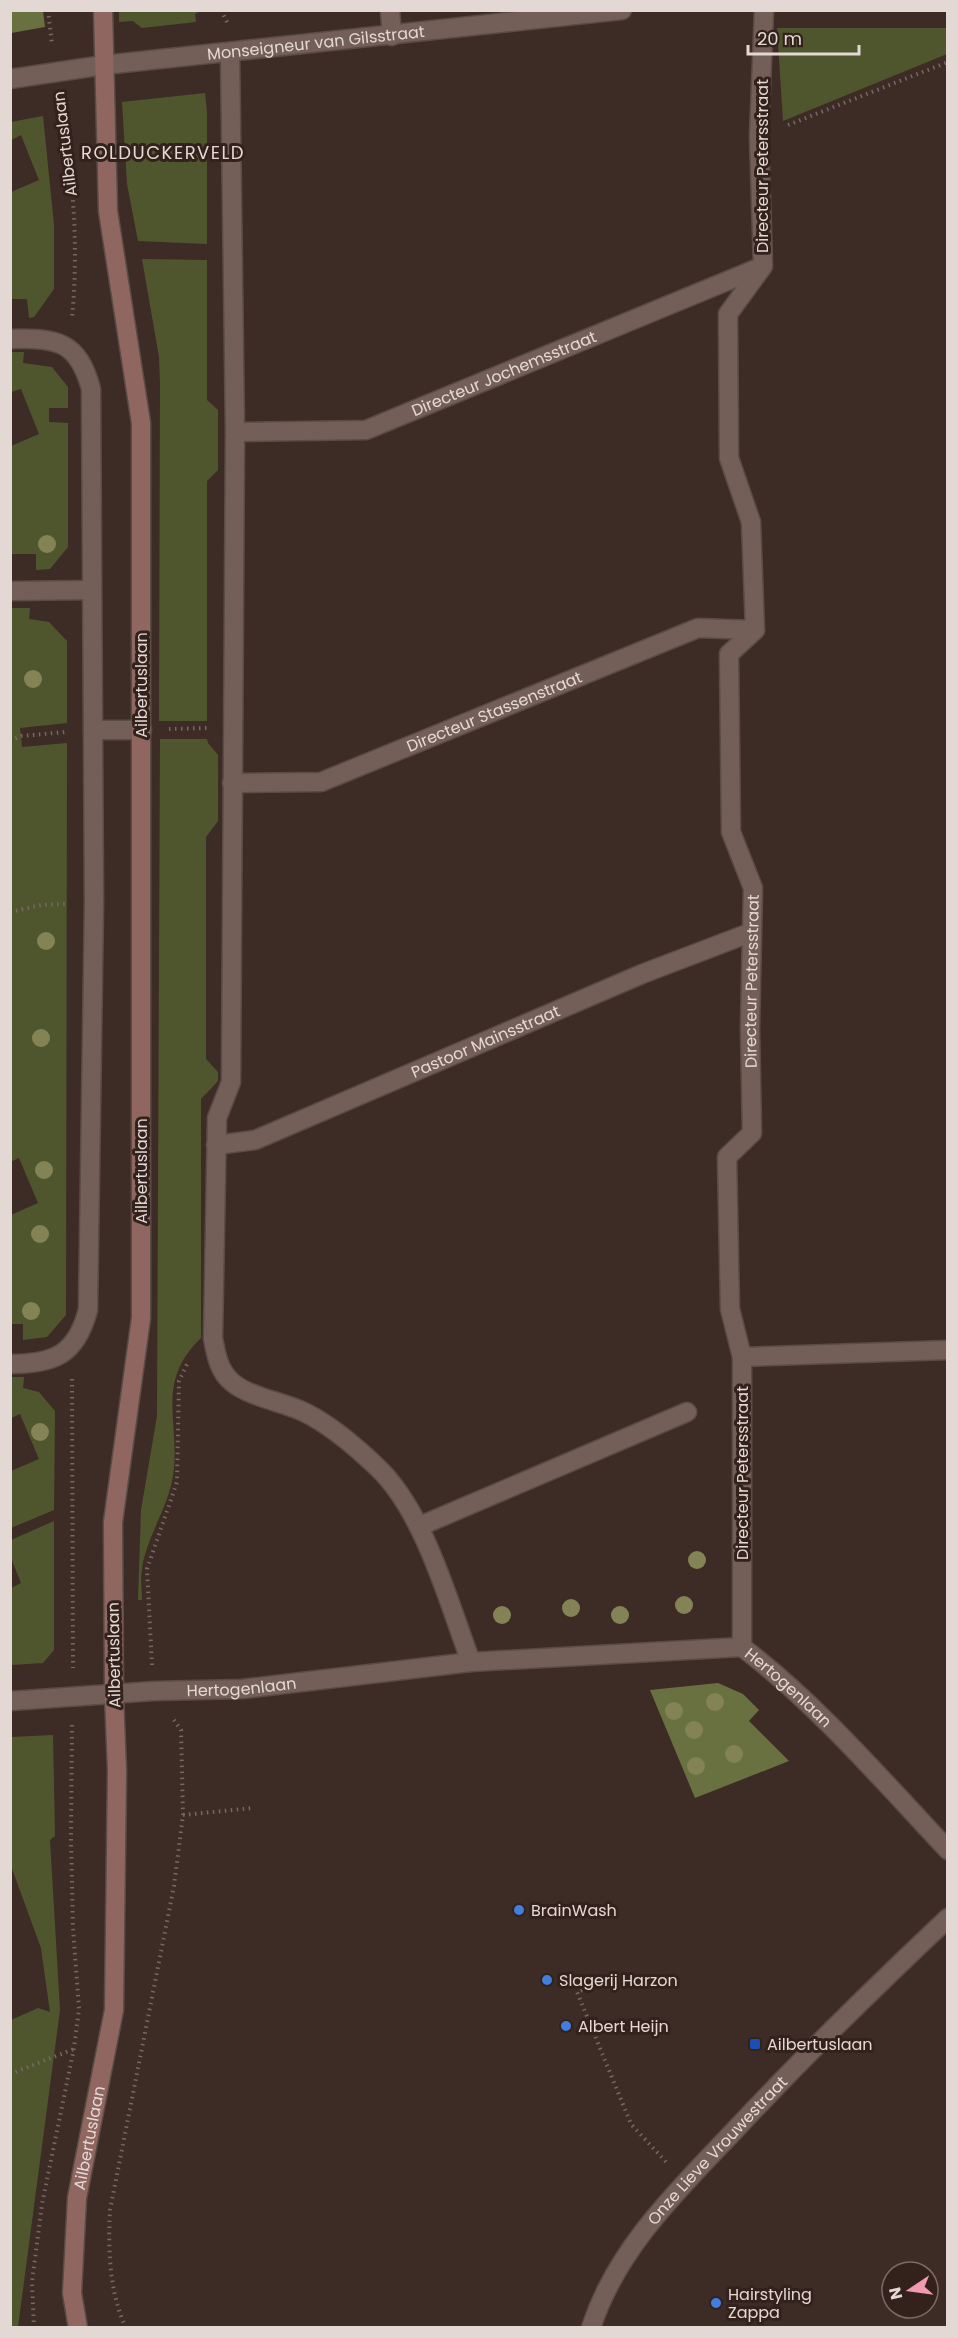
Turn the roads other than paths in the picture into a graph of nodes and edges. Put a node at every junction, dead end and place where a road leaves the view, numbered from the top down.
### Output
1 (103, 10) edge
2 (390, 10) edge
3 (622, 10) edge
4 (764, 10) edge
5 (392, 36) junction
6 (230, 52) junction
7 (104, 65) junction
8 (10, 79) edge
9 (763, 266) junction
10 (10, 339) edge
11 (235, 432) junction
12 (92, 590) junction
13 (10, 591) edge
14 (755, 630) junction
15 (93, 730) junction
16 (142, 730) junction
17 (232, 783) junction
18 (752, 932) junction
19 (216, 1145) junction
20 (948, 1350) edge
21 (742, 1357) junction
22 (10, 1364) edge
23 (687, 1412) dead end
24 (420, 1526) junction
25 (741, 1647) junction
26 (471, 1662) junction
27 (114, 1695) junction
28 (10, 1701) edge
29 (948, 1850) edge
30 (948, 1918) edge
31 (78, 2328) edge
32 (591, 2328) edge

1 - 7 main road, Ailbertuslaan
2 - 5 street
3 - 5 street, Monseigneur van Gilsstraat
4 - 9 street, Directeur Petersstraat
5 - 6 street, Monseigneur van Gilsstraat
6 - 7 street, Monseigneur van Gilsstraat
6 - 11 street
7 - 8 street, Monseigneur van Gilsstraat
7 - 16 main road, Ailbertuslaan
9 - 11 street, Directeur Jochemsstraat
9 - 14 street, Directeur Petersstraat
10 - 12 street
11 - 17 street
12 - 13 street
12 - 15 street
14 - 17 street, Directeur Stassenstraat
14 - 18 street, Directeur Petersstraat
15 - 16 street, Ailbertuslaan
15 - 22 street
16 - 27 main road, Ailbertuslaan
17 - 19 street
18 - 19 street, Pastoor Mainsstraat
18 - 21 street, Directeur Petersstraat
19 - 24 street
20 - 21 street
21 - 25 street, Directeur Petersstraat
23 - 24 street
24 - 26 street
25 - 26 street, Hertogenlaan
25 - 29 street, Hertogenlaan
26 - 27 street, Hertogenlaan
27 - 28 street, Hertogenlaan
27 - 31 main road, Ailbertuslaan
30 - 32 street, Onze Lieve Vrouwestraat

